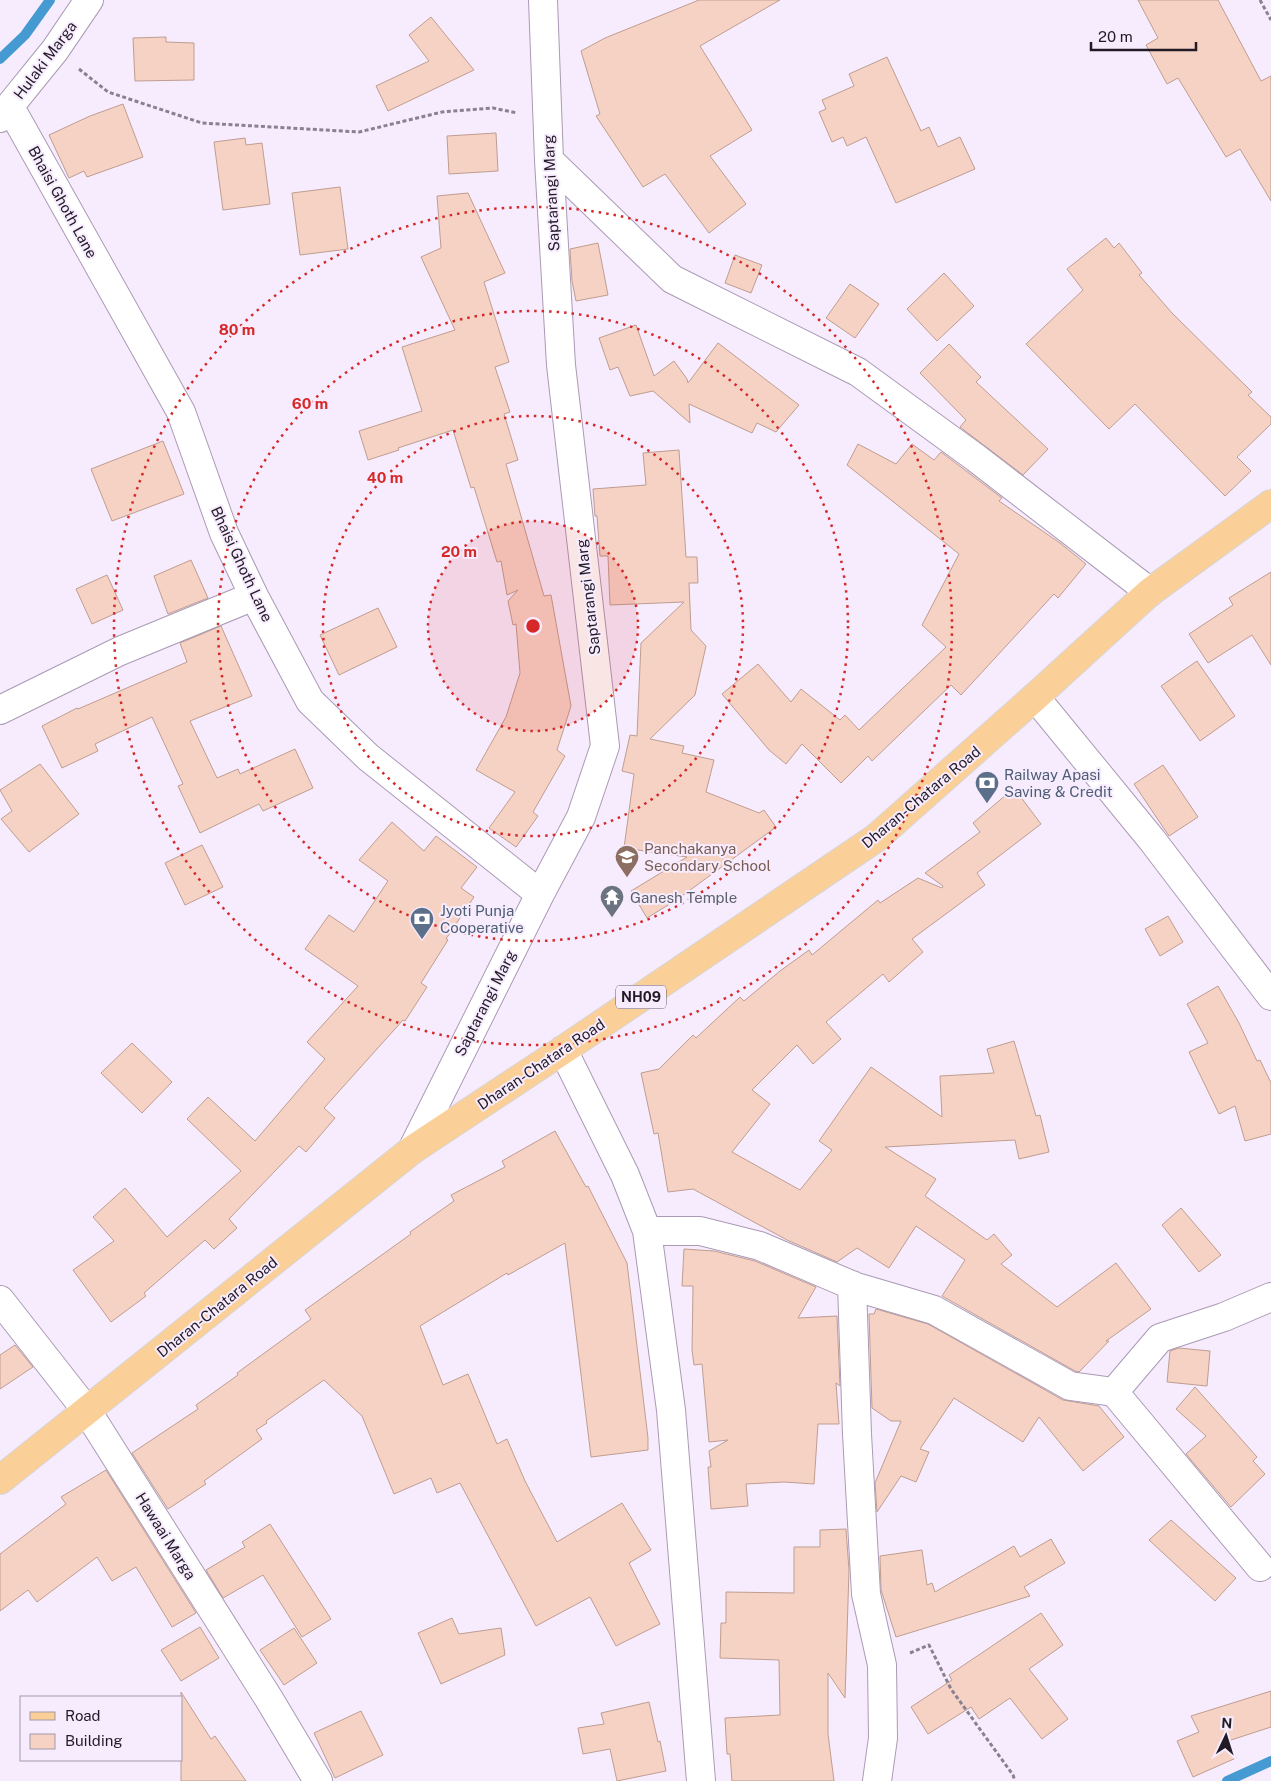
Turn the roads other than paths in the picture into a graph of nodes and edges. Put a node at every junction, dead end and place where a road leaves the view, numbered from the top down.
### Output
1 (89, 0) edge
2 (543, 0) edge
3 (5, 113) edge
4 (549, 160) junction
5 (1271, 504) edge
6 (1150, 592) junction
7 (254, 596) junction
8 (1035, 697) junction
9 (0, 710) edge
10 (540, 894) junction
11 (1271, 996) edge
12 (563, 1050) junction
13 (412, 1150) junction
14 (647, 1231) junction
15 (852, 1285) junction
16 (1271, 1297) edge
17 (0, 1300) edge
18 (1114, 1392) junction
19 (87, 1411) junction
20 (0, 1480) edge
21 (1260, 1566) dead end
22 (318, 1781) edge
23 (701, 1781) edge
24 (877, 1781) edge

1 - 3 street, Hulaki Marga
2 - 4 street, Saptarangi Marg
3 - 7 street, Bhaisi Ghoth Lane
4 - 6 street
4 - 10 street, Saptarangi Marg
5 - 6 main road, Dharan-Chatara Road / NH09
6 - 8 main road, Dharan-Chatara Road / NH09
7 - 9 street
7 - 10 street, Bhaisi Ghoth Lane
8 - 11 street
8 - 12 main road, Dharan-Chatara Road / NH09
10 - 13 street, Saptarangi Marg
12 - 13 main road, Dharan-Chatara Road / NH09
12 - 14 street
13 - 19 main road, Dharan-Chatara Road / NH09
14 - 15 street
14 - 23 street
15 - 18 street
15 - 24 street
16 - 18 street
17 - 19 street, Hawaai Marga
18 - 21 street
19 - 20 main road, Dharan-Chatara Road / NH09
19 - 22 street, Hawaai Marga

